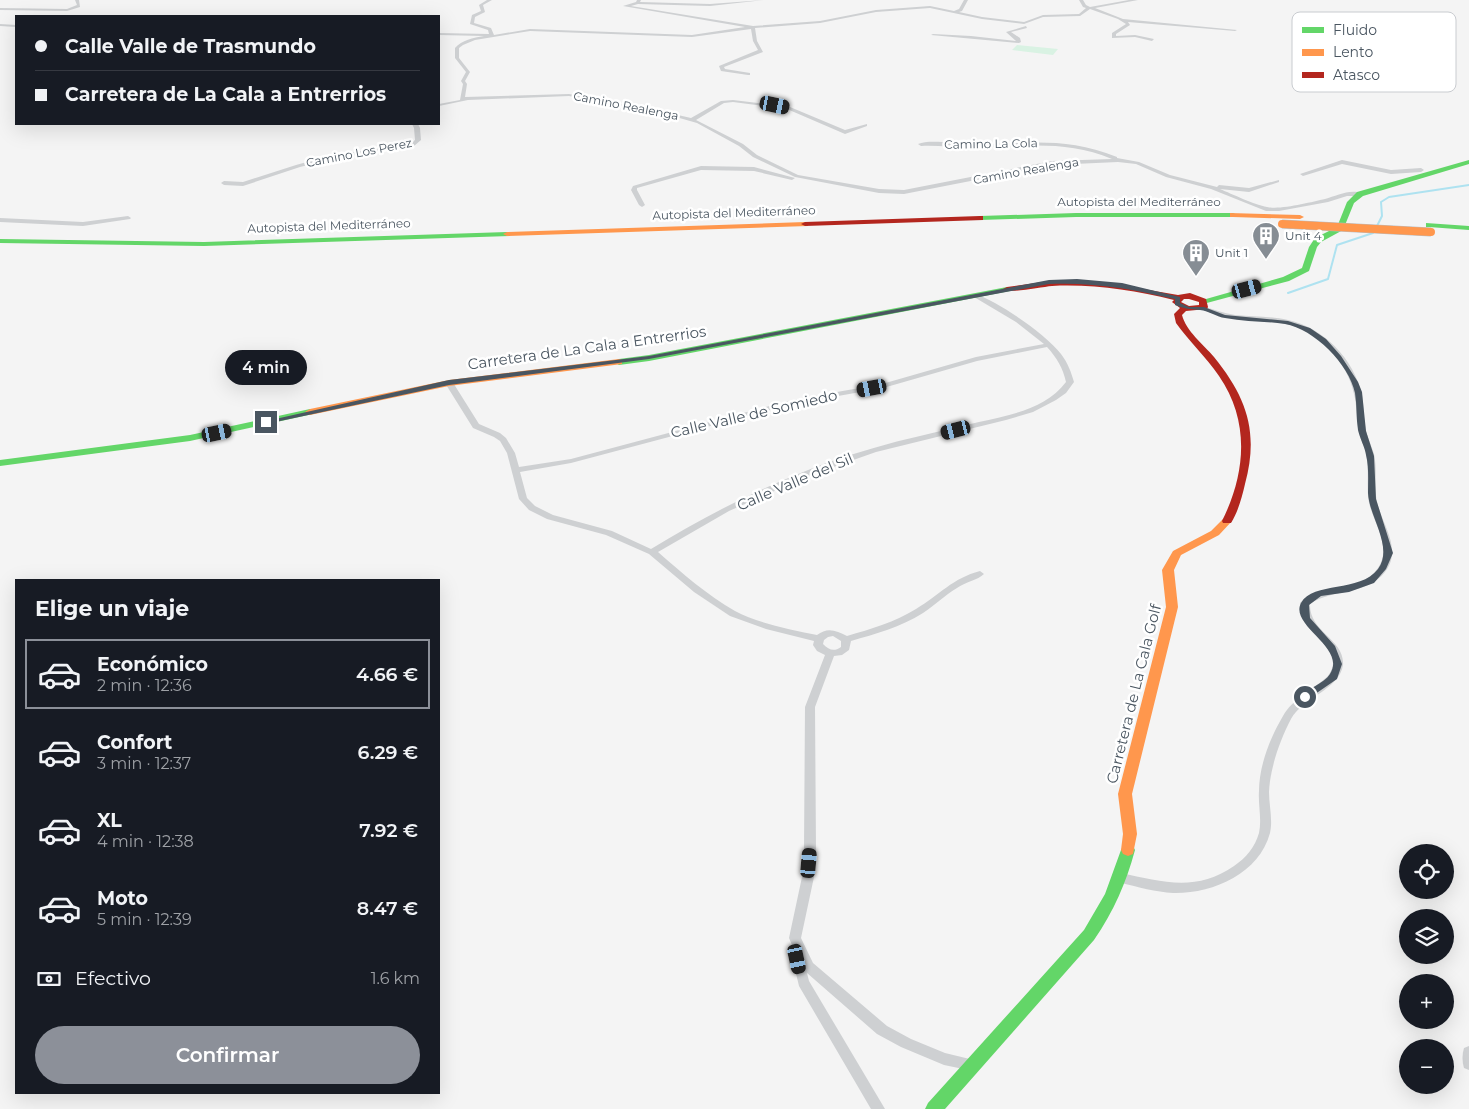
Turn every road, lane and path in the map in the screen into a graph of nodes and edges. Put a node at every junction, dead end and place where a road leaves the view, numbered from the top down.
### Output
1 (77, 0) edge
2 (490, 0) edge
3 (763, 0) edge
4 (966, 0) edge
5 (1081, 0) edge
6 (1136, 0) edge
7 (638, 1) edge
8 (1089, 8) junction
9 (0, 9) edge
10 (953, 12) junction
11 (1037, 19) junction
12 (954, 20) dead end
13 (1122, 20) junction
14 (0, 24) edge
15 (15, 26) edge
16 (753, 27) junction
17 (1235, 30) dead end
18 (440, 34) edge
19 (492, 35) junction
20 (933, 35) dead end
21 (1152, 40) dead end
22 (748, 74) dead end
23 (466, 100) junction
24 (440, 106) edge
25 (692, 120) junction
26 (416, 125) edge
27 (865, 125) dead end
28 (921, 144) dead end
29 (1118, 160) junction
30 (1469, 162) edge
31 (1421, 170) dead end
32 (1303, 174) dead end
33 (802, 178) junction
34 (1277, 181) dead end
35 (224, 183) dead end
36 (1213, 188) junction
37 (1360, 194) junction
38 (642, 205) dead end
39 (128, 218) dead end
40 (0, 220) edge
41 (1469, 228) edge
42 (1430, 229) junction
43 (1469, 235) edge
44 (0, 237) edge
45 (0, 241) edge
46 (239, 242) junction
47 (0, 249) edge
48 (976, 296) junction
49 (1178, 298) junction
50 (1202, 305) junction
51 (1185, 308) junction
52 (1049, 345) junction
53 (449, 382) junction
54 (0, 463) edge
55 (516, 470) junction
56 (652, 552) junction
57 (980, 574) dead end
58 (819, 639) junction
59 (846, 639) junction
60 (830, 653) junction
61 (1121, 878) junction
62 (795, 938) junction
63 (817, 975) junction
64 (803, 982) junction
65 (1469, 1052) edge
66 (1469, 1064) edge
67 (974, 1066) junction
68 (878, 1109) edge
69 (934, 1109) edge

1 - 9 street
2 - 19 street
3 - 7 street
4 - 10 street
5 - 8 street
6 - 8 street
7 - 16 street
8 - 11 street
8 - 13 street
10 - 11 street
10 - 12 street
10 - 16 street
11 - 20 street
13 - 17 street
13 - 21 street
14 - 15 street
16 - 19 street
16 - 22 street
18 - 19 street
19 - 23 street
23 - 24 street, Camino Realenga
23 - 25 street, Camino Realenga
25 - 27 street
25 - 33 street, Camino Realenga
26 - 35 street, Camino Los Perez
28 - 29 street, Camino La Cola
29 - 33 street, Camino Realenga
29 - 36 street, Camino Realenga
30 - 37 main road
31 - 32 street
33 - 38 street
34 - 36 street
36 - 37 street, Camino Realenga
37 - 50 main road
39 - 40 street
41 - 42 main road, Autopista del Mediterráneo
42 - 43 main road, Autopista del Mediterráneo
42 - 46 main road, Autopista del Mediterráneo
42 - 47 main road, Autopista del Mediterráneo, bridge
44 - 46 main road
45 - 46 main road, Autopista del Mediterráneo
48 - 49 main road, Carretera de La Cala a Entrerrios
48 - 52 street, Calle Valle del Sil
48 - 53 main road, Carretera de La Cala a Entrerrios
49 - 50 main road, Carretera de La Cala a Entrerrios
49 - 51 main road
50 - 51 main road
50 - 61 street
51 - 61 main road, Carretera de La Cala Golf
52 - 55 street, Calle Valle de Somiedo
52 - 56 street, Calle Valle del Sil
53 - 54 main road, Carretera de La Cala a Entrerrios
53 - 55 street
55 - 56 street
56 - 58 street
57 - 59 street
58 - 59 street
58 - 60 street
59 - 60 street
60 - 62 street
61 - 67 main road, Carretera de La Cala Golf
62 - 63 street
62 - 64 street
63 - 64 street
63 - 67 street
64 - 68 street
65 - 66 street
67 - 69 main road, Carretera de La Cala Golf

